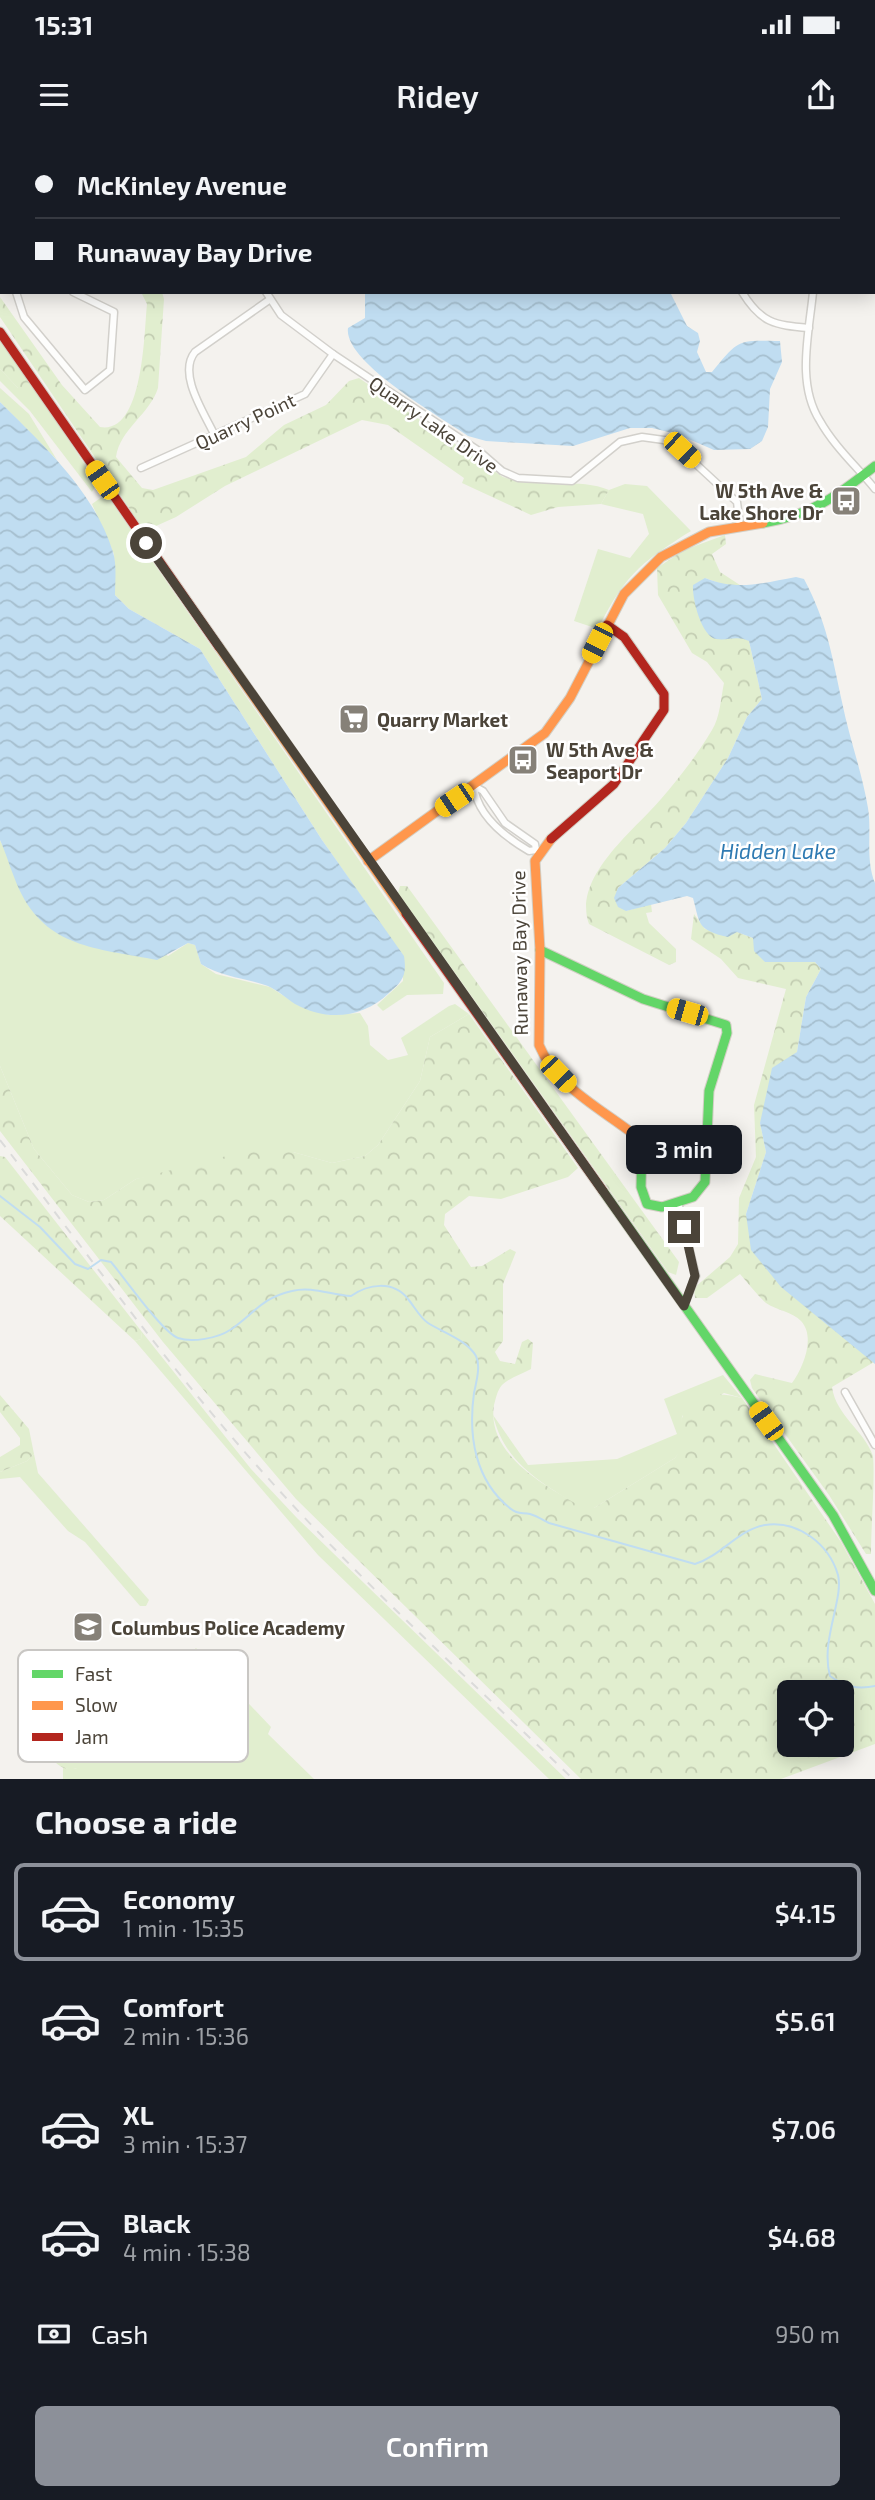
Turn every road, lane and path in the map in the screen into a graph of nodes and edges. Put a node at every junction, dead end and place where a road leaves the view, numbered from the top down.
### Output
1 (17, 294) edge
2 (77, 294) edge
3 (267, 294) edge
4 (743, 294) edge
5 (813, 294) edge
6 (270, 300) junction
7 (810, 328) junction
8 (0, 332) edge
9 (333, 354) junction
10 (215, 436) junction
11 (875, 466) edge
12 (141, 468) dead end
13 (864, 475) junction
14 (875, 489) edge
15 (740, 526) junction
16 (607, 625) junction
17 (474, 786) junction
18 (537, 851) junction
19 (368, 861) junction
20 (541, 950) junction
21 (678, 1202) junction
22 (684, 1306) junction
23 (845, 1392) dead end
24 (875, 1445) edge
25 (875, 1591) edge

1 - 2 street
3 - 6 street, Quarry Lake Drive
4 - 7 street
5 - 7 street
6 - 9 street, Quarry Lake Drive
6 - 10 street
7 - 13 street
8 - 19 main road
9 - 10 street, Quarry Point
9 - 15 street, Quarry Lake Drive
10 - 12 street, Quarry Point
11 - 13 main road
13 - 14 street
13 - 15 main road
15 - 16 main road
16 - 17 main road
16 - 18 main road, Runaway Bay Drive
17 - 18 street
17 - 19 main road
18 - 20 main road, Runaway Bay Drive
19 - 22 main road
20 - 21 main road, Runaway Bay Drive
20 - 21 main road
21 - 22 street
22 - 25 main road
23 - 24 street

